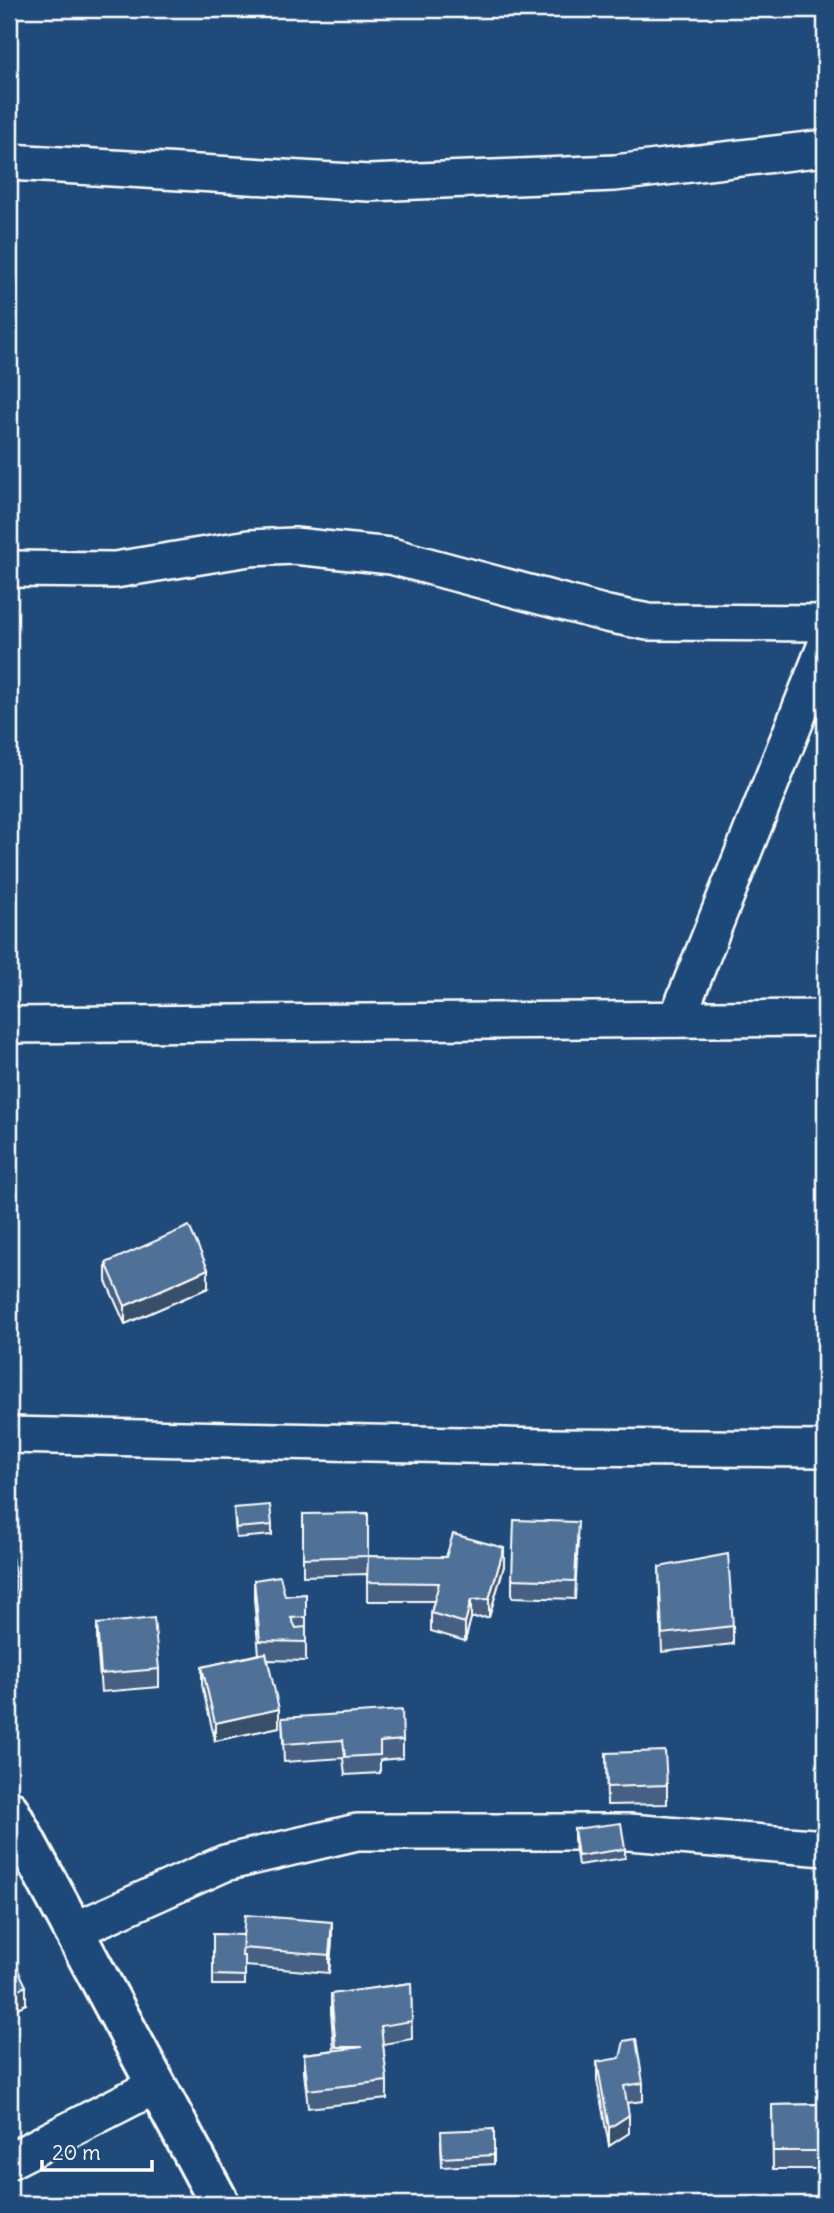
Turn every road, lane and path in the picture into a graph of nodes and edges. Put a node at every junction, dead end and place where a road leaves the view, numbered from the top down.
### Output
1 (825, 148) edge
2 (9, 162) edge
3 (9, 569) edge
4 (825, 623) edge
5 (825, 647) edge
6 (825, 1018) edge
7 (677, 1019) junction
8 (9, 1025) edge
9 (9, 1435) edge
10 (825, 1449) edge
11 (9, 1811) edge
12 (825, 1848) edge
13 (73, 1931) junction
14 (156, 2085) junction
15 (9, 2161) edge
16 (220, 2204) edge

1 - 2 street
3 - 4 street
5 - 7 street
6 - 7 street
7 - 8 street
9 - 10 street
11 - 13 street
12 - 13 street
13 - 14 street
14 - 15 street
14 - 16 street

